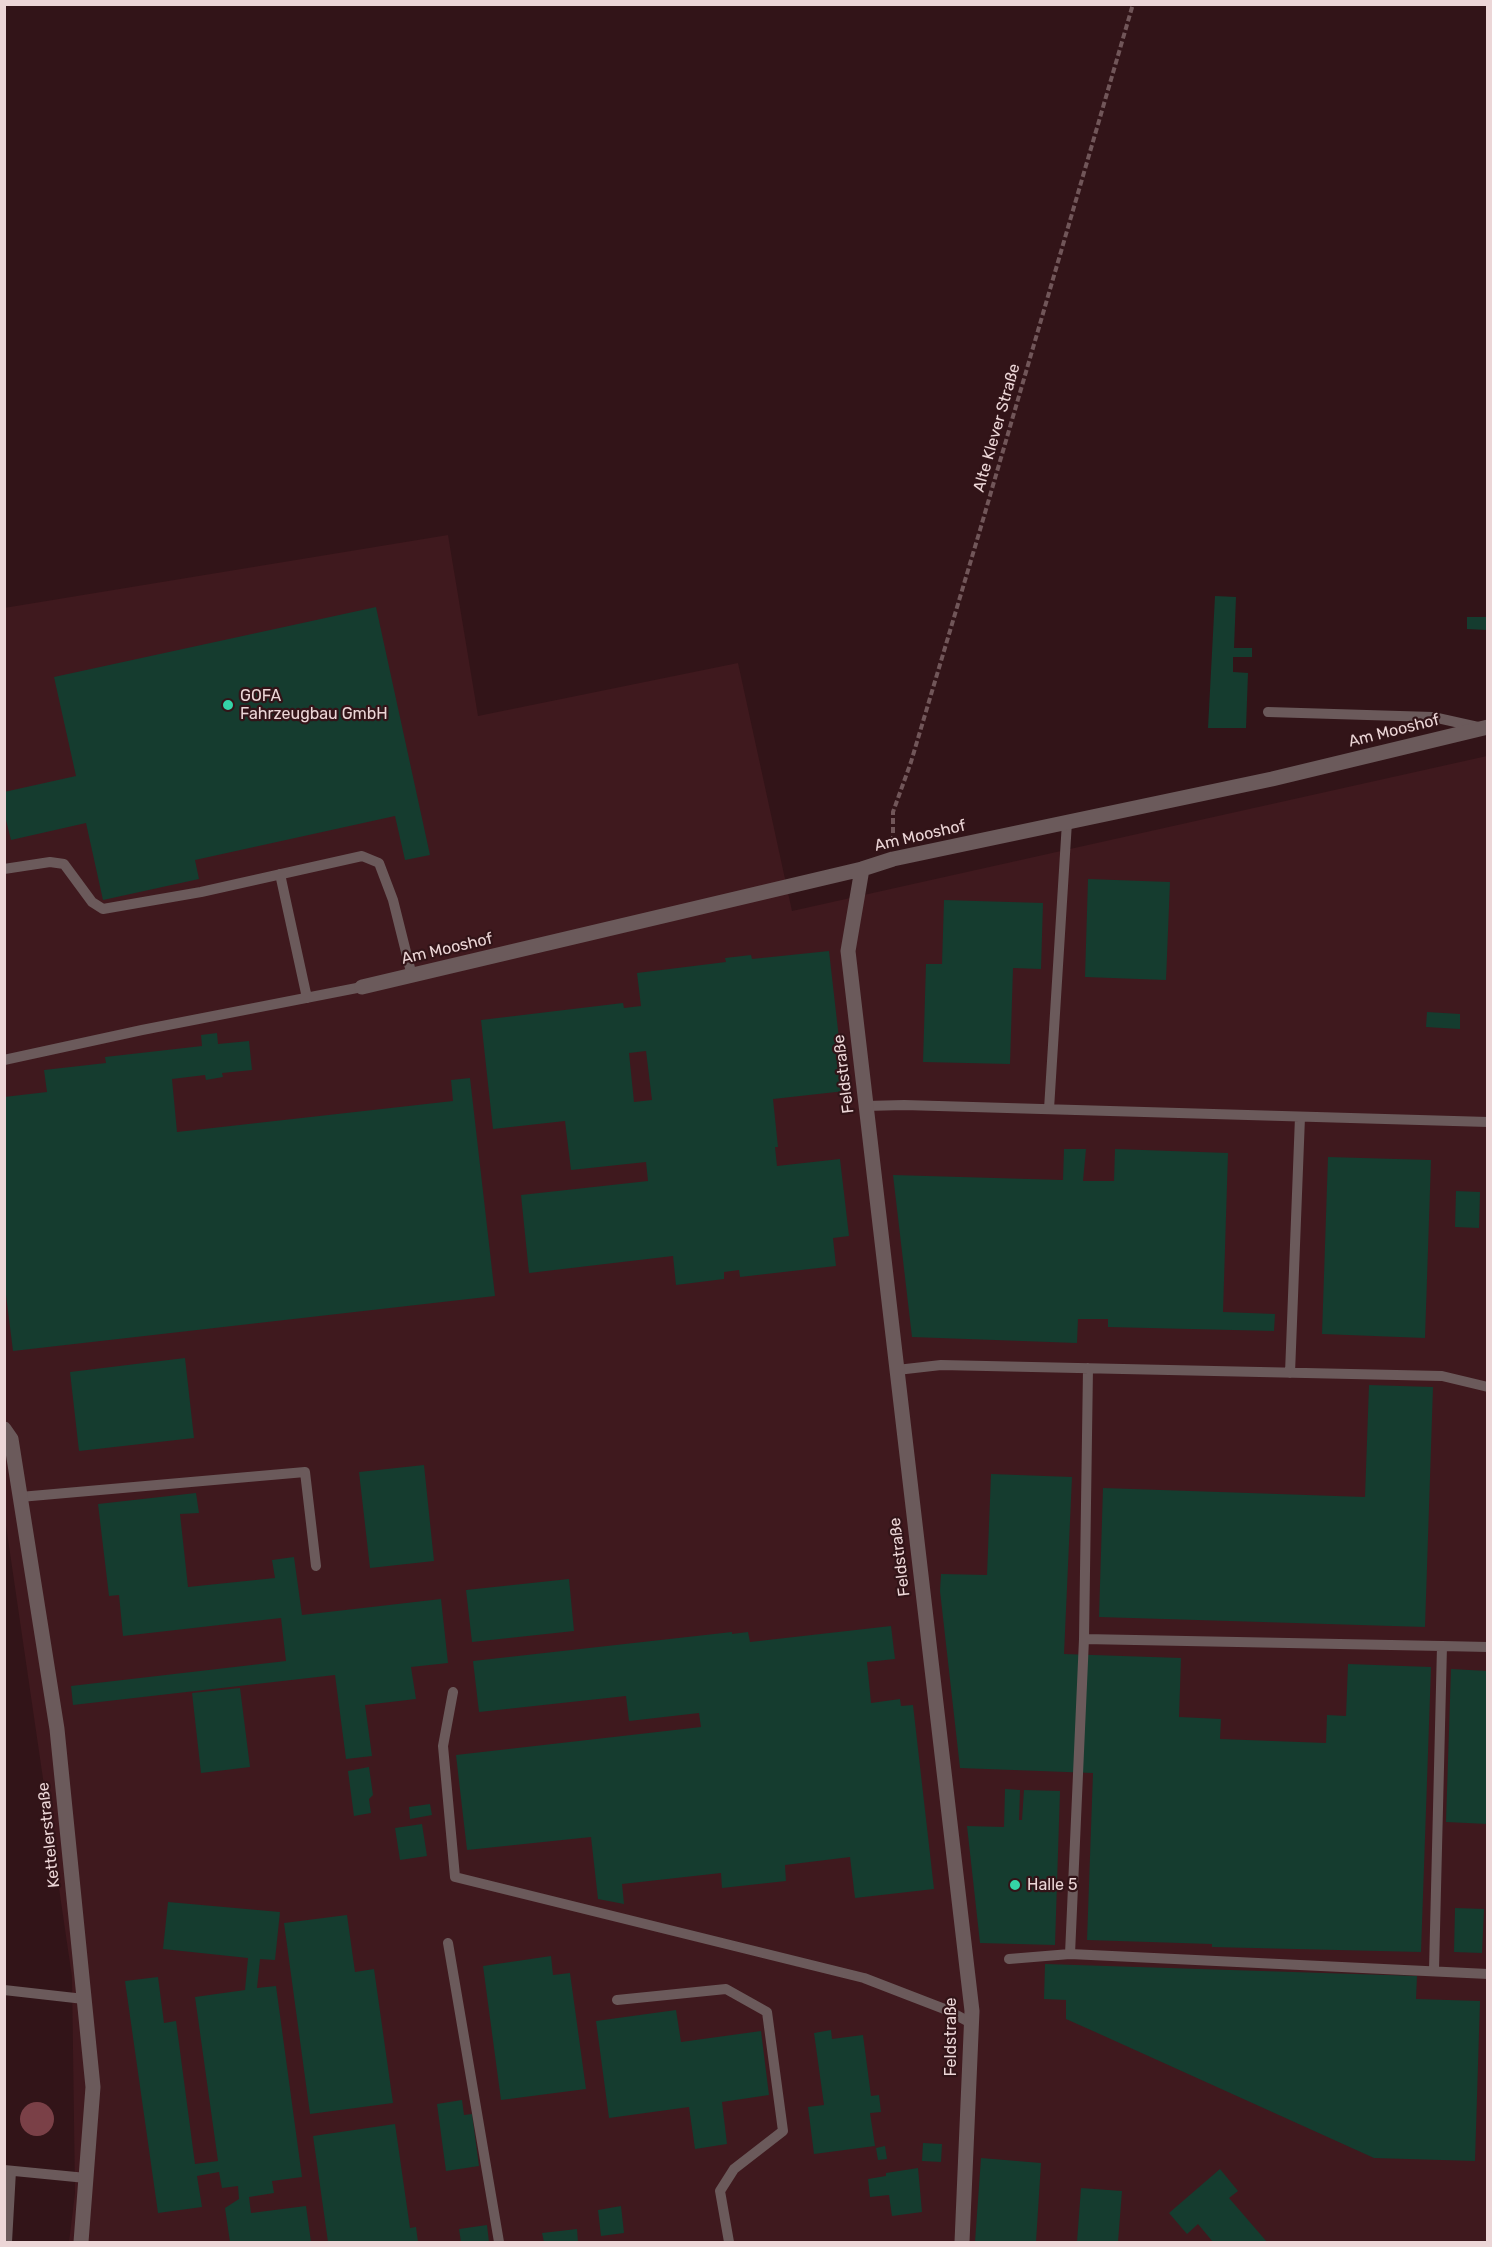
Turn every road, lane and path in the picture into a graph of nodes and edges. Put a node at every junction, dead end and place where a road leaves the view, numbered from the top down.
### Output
1 (1133, 4) edge
2 (1268, 712) dead end
3 (1484, 728) edge
4 (1067, 822) junction
5 (893, 859) junction
6 (862, 868) junction
7 (4, 869) edge
8 (280, 874) junction
9 (412, 976) junction
10 (362, 987) joint
11 (307, 998) junction
12 (4, 1060) edge
13 (866, 1106) junction
14 (1049, 1109) junction
15 (1300, 1117) junction
16 (1488, 1122) edge
17 (1088, 1368) junction
18 (897, 1370) junction
19 (1290, 1373) junction
20 (1488, 1387) edge
21 (4, 1429) edge
22 (20, 1497) junction
23 (316, 1566) dead end
24 (1084, 1639) junction
25 (1442, 1646) junction
26 (1488, 1647) edge
27 (453, 1692) dead end
28 (448, 1943) dead end
29 (1070, 1954) junction
30 (1009, 1959) dead end
31 (1434, 1970) junction
32 (1488, 1974) edge
33 (4, 1990) edge
34 (84, 1999) junction
35 (617, 2000) dead end
36 (971, 2023) junction
37 (8, 2170) edge
38 (86, 2178) junction
39 (7, 2242) edge
40 (81, 2242) edge
41 (499, 2242) edge
42 (729, 2242) edge
43 (962, 2242) edge

1 - 5 path, Alte Klever Straße
2 - 3 lane
3 - 4 street, Am Mooshof
4 - 5 street, Am Mooshof
4 - 14 lane
5 - 6 street, Am Mooshof
6 - 9 street, Am Mooshof
6 - 13 street, Feldstraße
7 - 8 lane
8 - 9 lane
8 - 11 lane
9 - 10 street, Am Mooshof
10 - 11 lane
11 - 12 lane
13 - 14 lane
13 - 18 street, Feldstraße
14 - 15 lane
15 - 16 lane
15 - 19 lane
17 - 18 lane
17 - 19 lane
17 - 24 lane
18 - 36 street, Feldstraße
19 - 20 lane
21 - 22 street, Kettelerstraße
22 - 23 lane
22 - 34 street, Kettelerstraße
24 - 25 lane
24 - 29 lane
25 - 26 lane
25 - 31 lane
27 - 36 lane
28 - 41 lane
29 - 30 lane
29 - 31 lane
31 - 32 lane
33 - 34 lane
34 - 38 street, Kettelerstraße
35 - 42 lane
36 - 43 street, Feldstraße
37 - 38 lane
37 - 39 lane
38 - 40 street, Kettelerstraße

